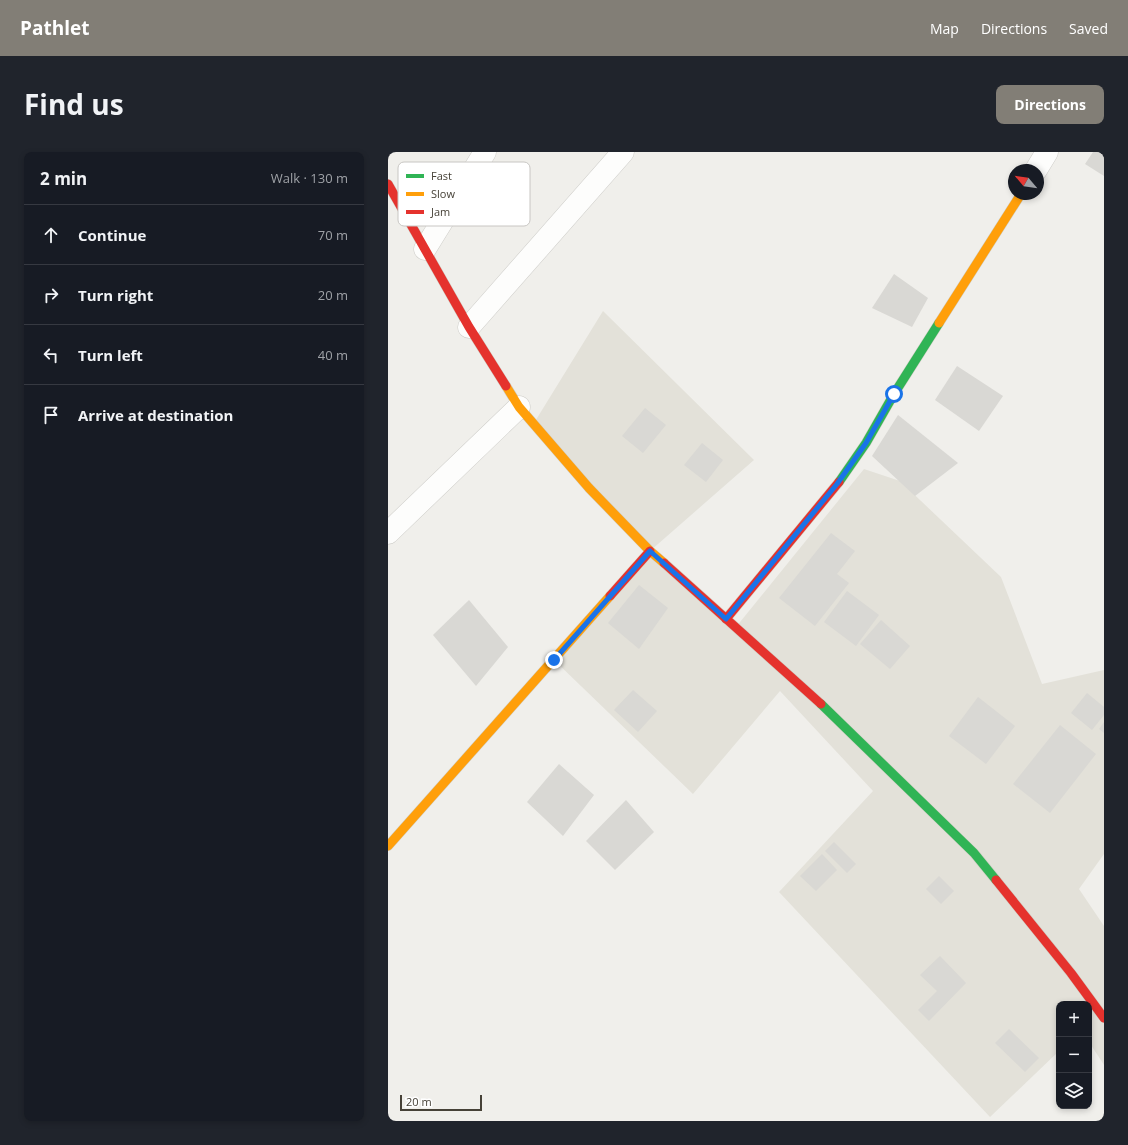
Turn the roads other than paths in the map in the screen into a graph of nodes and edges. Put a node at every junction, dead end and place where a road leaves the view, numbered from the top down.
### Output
1 (485, 152) edge
2 (623, 152) edge
3 (1047, 152) edge
4 (479, 162) edge
5 (1040, 164) edge
6 (388, 184) edge
7 (1017, 200) edge
8 (398, 202) edge
9 (412, 226) edge
10 (439, 226) edge
11 (425, 249) junction
12 (469, 327) junction
13 (519, 407) junction
14 (388, 533) edge
15 (650, 551) junction
16 (726, 619) junction
17 (388, 846) edge
18 (1104, 1018) edge

1 - 4 street
2 - 12 street
3 - 5 street
6 - 8 main road
7 - 16 main road
9 - 11 main road
10 - 11 street
11 - 12 main road
12 - 13 main road
13 - 14 street
13 - 15 main road
15 - 16 main road
15 - 17 main road
16 - 18 main road

